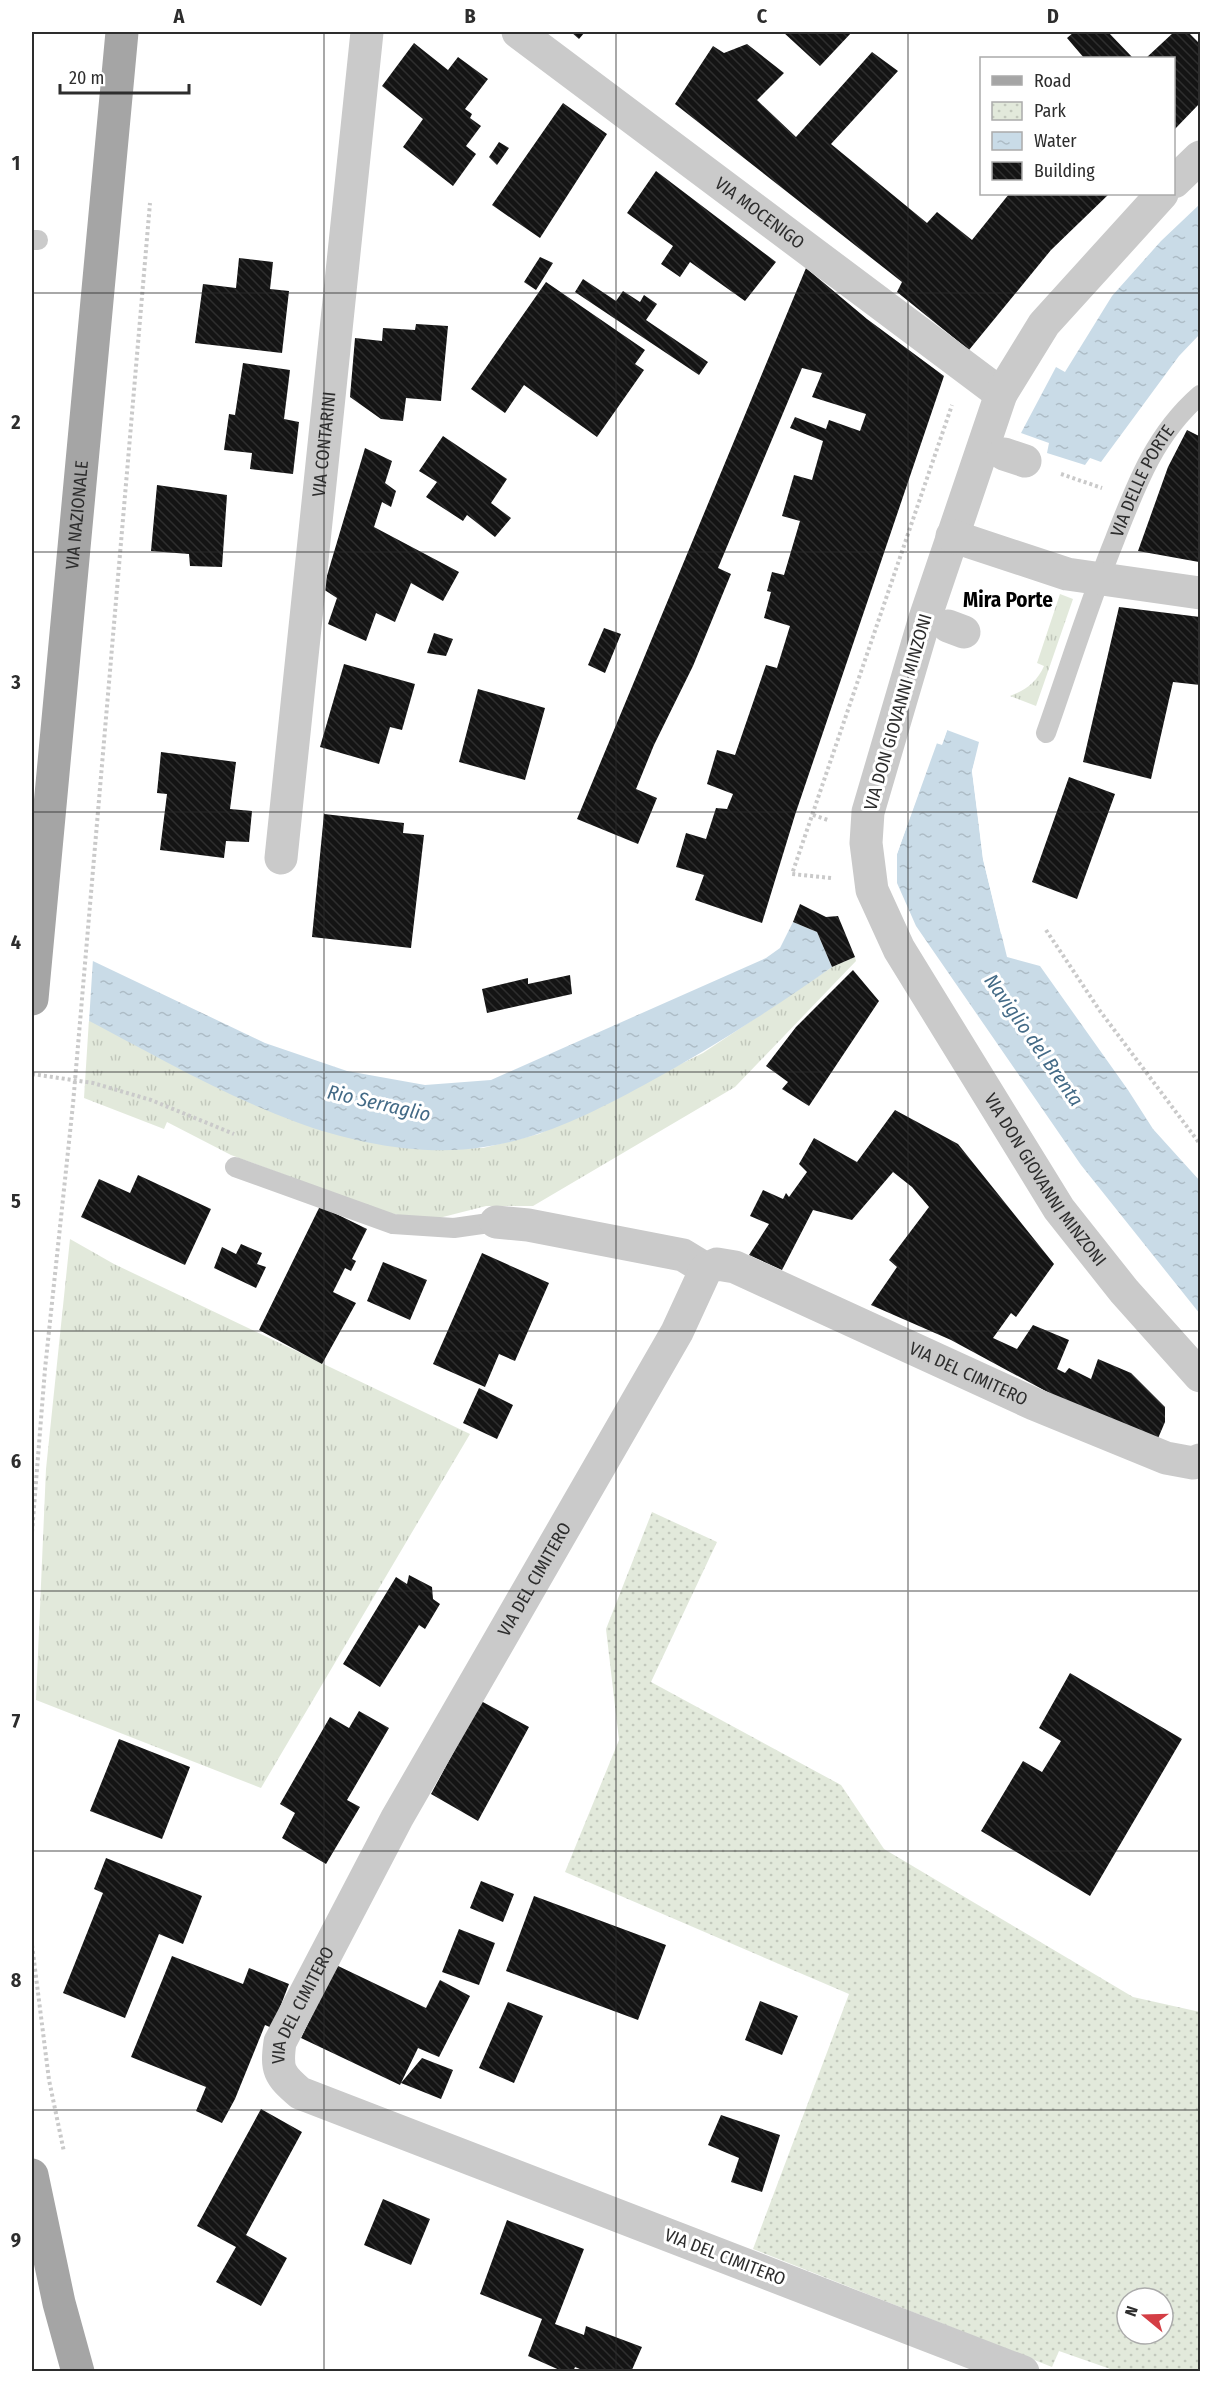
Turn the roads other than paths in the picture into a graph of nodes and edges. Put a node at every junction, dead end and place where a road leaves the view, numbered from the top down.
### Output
1 (122, 32) edge
2 (368, 32) edge
3 (518, 32) edge
4 (1200, 157) edge
5 (1175, 180) edge
6 (1161, 195) edge
7 (1001, 394) junction
8 (1200, 395) edge
9 (952, 536) junction
10 (1099, 579) junction
11 (1200, 592) edge
12 (1046, 733) dead end
13 (281, 858) dead end
14 (38, 874) edge
15 (32, 999) edge
16 (234, 1167) dead end
17 (496, 1222) joint
18 (706, 1269) junction
19 (1200, 1376) edge
20 (1200, 1460) edge
21 (32, 2175) edge
22 (78, 2372) edge
23 (1023, 2372) edge

1 - 14 main road, VIA NAZIONALE
2 - 13 street, VIA CONTARINI
3 - 7 street, VIA MOCENIGO
4 - 5 street
6 - 7 street, VIA DON GIOVANNI MINZONI
7 - 9 street, VIA DON GIOVANNI MINZONI
8 - 10 lane, VIA DELLE PORTE
9 - 10 street
9 - 19 street, VIA DON GIOVANNI MINZONI
10 - 11 street
10 - 12 lane, VIA DELLE PORTE
14 - 15 main road, VIA NAZIONALE
16 - 17 lane
17 - 18 street
18 - 20 street, VIA DEL CIMITERO
18 - 23 street, VIA DEL CIMITERO
21 - 22 main road

